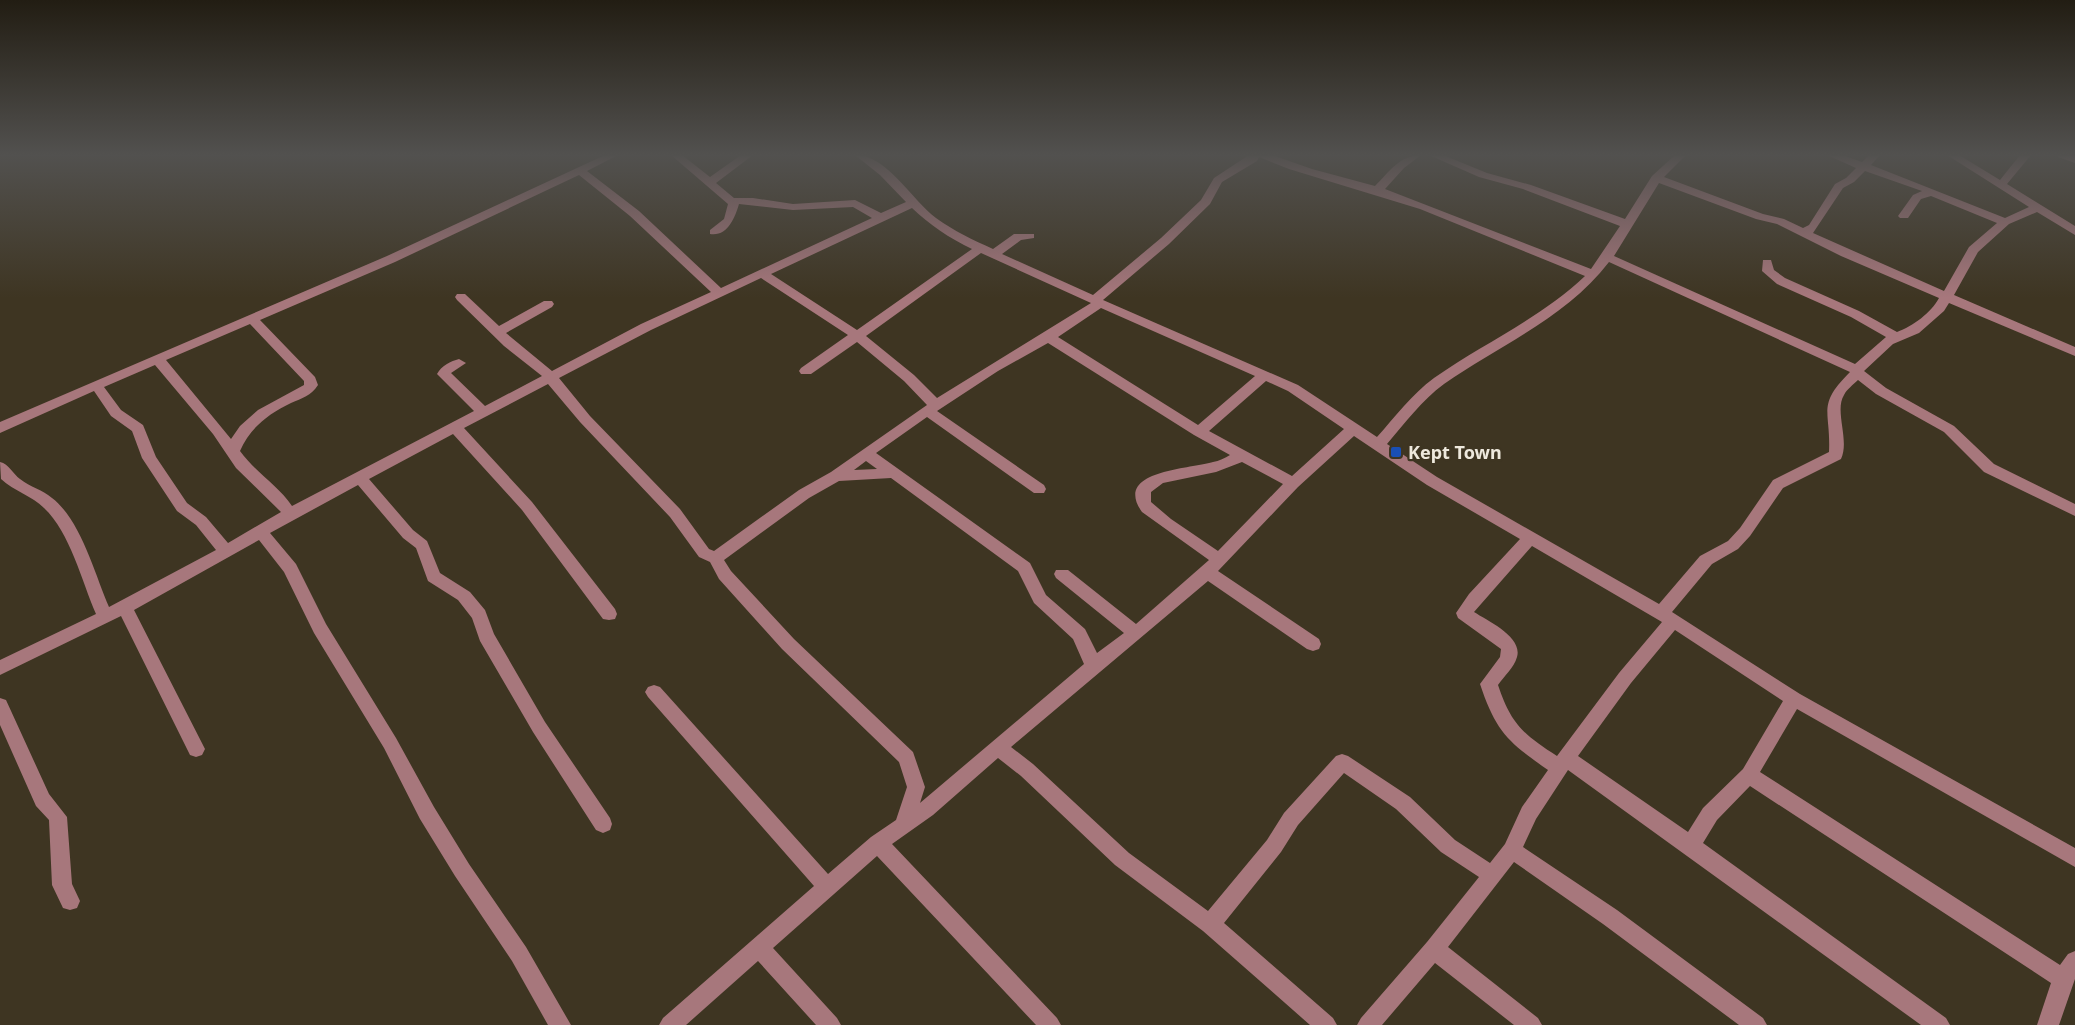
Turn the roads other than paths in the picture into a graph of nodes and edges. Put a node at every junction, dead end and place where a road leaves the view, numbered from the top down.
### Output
1 (734, 202) edge
2 (512, 203) edge
3 (621, 203) edge
4 (765, 203) edge
5 (913, 203) joint
6 (1205, 203) edge
7 (1408, 203) edge
8 (1569, 203) edge
9 (1640, 203) edge
10 (1722, 203) edge
11 (1828, 203) edge
12 (1913, 203) edge
13 (1957, 203) edge
14 (2029, 203) edge
15 (2037, 208) junction
16 (1904, 216) dead end
17 (879, 217) junction
18 (2005, 222) junction
19 (1626, 224) junction
20 (714, 231) dead end
21 (2075, 231) edge
22 (1799, 232) junction
23 (1030, 236) dead end
24 (680, 239) dead end
25 (668, 245) junction
26 (980, 248) junction
27 (994, 254) junction
28 (1607, 257) junction
29 (1767, 263) dead end
30 (763, 274) junction
31 (1593, 275) junction
32 (719, 293) junction
33 (1946, 296) junction
34 (461, 297) dead end
35 (1097, 302) junction
36 (548, 304) dead end
37 (251, 318) junction
38 (498, 332) junction
39 (855, 334) junction
40 (1894, 336) junction
41 (1048, 337) junction
42 (2075, 352) edge
43 (158, 359) junction
44 (459, 363) dead end
45 (806, 371) dead end
46 (1857, 372) junction
47 (1264, 376) junction
48 (550, 378) junction
49 (96, 385) junction
50 (932, 409) junction
51 (484, 413) junction
52 (455, 427) junction
53 (0, 428) edge
54 (1354, 428) junction
55 (1199, 432) junction
56 (1378, 446) junction
57 (233, 451) junction
58 (867, 453) junction
59 (1243, 456) junction
60 (0, 467) edge
61 (895, 473) junction
62 (836, 476) junction
63 (360, 478) junction
64 (1293, 483) junction
65 (1039, 489) dead end
66 (2075, 510) edge
67 (290, 514) junction
68 (261, 532) junction
69 (1530, 538) junction
70 (226, 552) junction
71 (715, 558) junction
72 (1212, 566) junction
73 (1062, 574) dead end
74 (125, 607) junction
75 (609, 614) dead end
76 (105, 617) junction
77 (1666, 618) junction
78 (1136, 633) junction
79 (1313, 644) dead end
80 (1093, 666) junction
81 (0, 668) edge
82 (654, 692) dead end
83 (1794, 699) junction
84 (0, 705) edge
85 (997, 747) junction
86 (196, 749) dead end
87 (1563, 763) junction
88 (1749, 775) junction
89 (603, 824) dead end
90 (903, 826) junction
91 (878, 843) junction
92 (1692, 845) junction
93 (1512, 850) junction
94 (2075, 858) edge
95 (1491, 874) junction
96 (827, 887) junction
97 (70, 901) dead end
98 (1210, 924) junction
99 (758, 946) junction
100 (1434, 949) junction
101 (2075, 961) edge
102 (2063, 979) junction
103 (560, 1025) edge
104 (670, 1025) edge
105 (830, 1025) edge
106 (1050, 1025) edge
107 (1326, 1025) edge
108 (1368, 1025) edge
109 (1531, 1025) edge
110 (1756, 1025) edge
111 (1938, 1025) edge
112 (2048, 1025) edge

1 - 20 street
2 - 37 street
3 - 25 street
4 - 17 street
5 - 17 street
5 - 26 street
6 - 35 street
7 - 31 street
8 - 19 street
9 - 19 street
10 - 22 street
11 - 22 street
12 - 16 street
13 - 18 street
14 - 15 street
15 - 18 street
15 - 21 street
17 - 30 street
18 - 33 street
19 - 28 street
22 - 33 street
23 - 27 street
24 - 25 street
25 - 32 street
26 - 27 street
26 - 39 street
27 - 35 street
28 - 31 street
28 - 46 street
29 - 40 street
30 - 32 street
30 - 39 street
31 - 56 street
32 - 48 street
33 - 40 street
33 - 42 street
34 - 38 street
35 - 41 street
35 - 47 street
36 - 38 street
37 - 43 street
37 - 57 street
38 - 48 street
39 - 45 street
39 - 50 street
40 - 46 street
41 - 50 street
41 - 55 street
43 - 49 street
43 - 57 street
44 - 51 street
46 - 66 street
46 - 77 street
47 - 54 street
47 - 55 street
48 - 51 street
48 - 71 street
49 - 53 street
49 - 70 street
50 - 58 street
50 - 65 street
51 - 52 street
52 - 63 street
52 - 75 street
54 - 56 street
54 - 64 street
55 - 59 street
56 - 69 street
57 - 67 street
58 - 61 street
58 - 62 street
59 - 64 street
59 - 72 street
60 - 76 street
61 - 62 street
61 - 80 street
62 - 71 street
63 - 67 street
63 - 89 street
64 - 72 street
67 - 68 street
68 - 70 street
68 - 103 street
69 - 77 street
69 - 87 street
70 - 74 street
71 - 90 street
72 - 78 street
72 - 79 street
73 - 78 street
74 - 76 street
74 - 86 street
76 - 81 street
77 - 83 street
77 - 87 street
78 - 80 street
80 - 85 street
82 - 96 street
83 - 88 street
83 - 94 street
84 - 97 street
85 - 90 street
85 - 98 street
87 - 92 street
87 - 93 street
88 - 92 street
88 - 102 street
90 - 91 street
91 - 96 street
91 - 106 street
92 - 111 street
93 - 95 street
93 - 110 street
95 - 98 street
95 - 100 street
96 - 99 street
98 - 107 street
99 - 104 street
99 - 105 street
100 - 108 street
100 - 109 street
101 - 102 street
102 - 112 street

